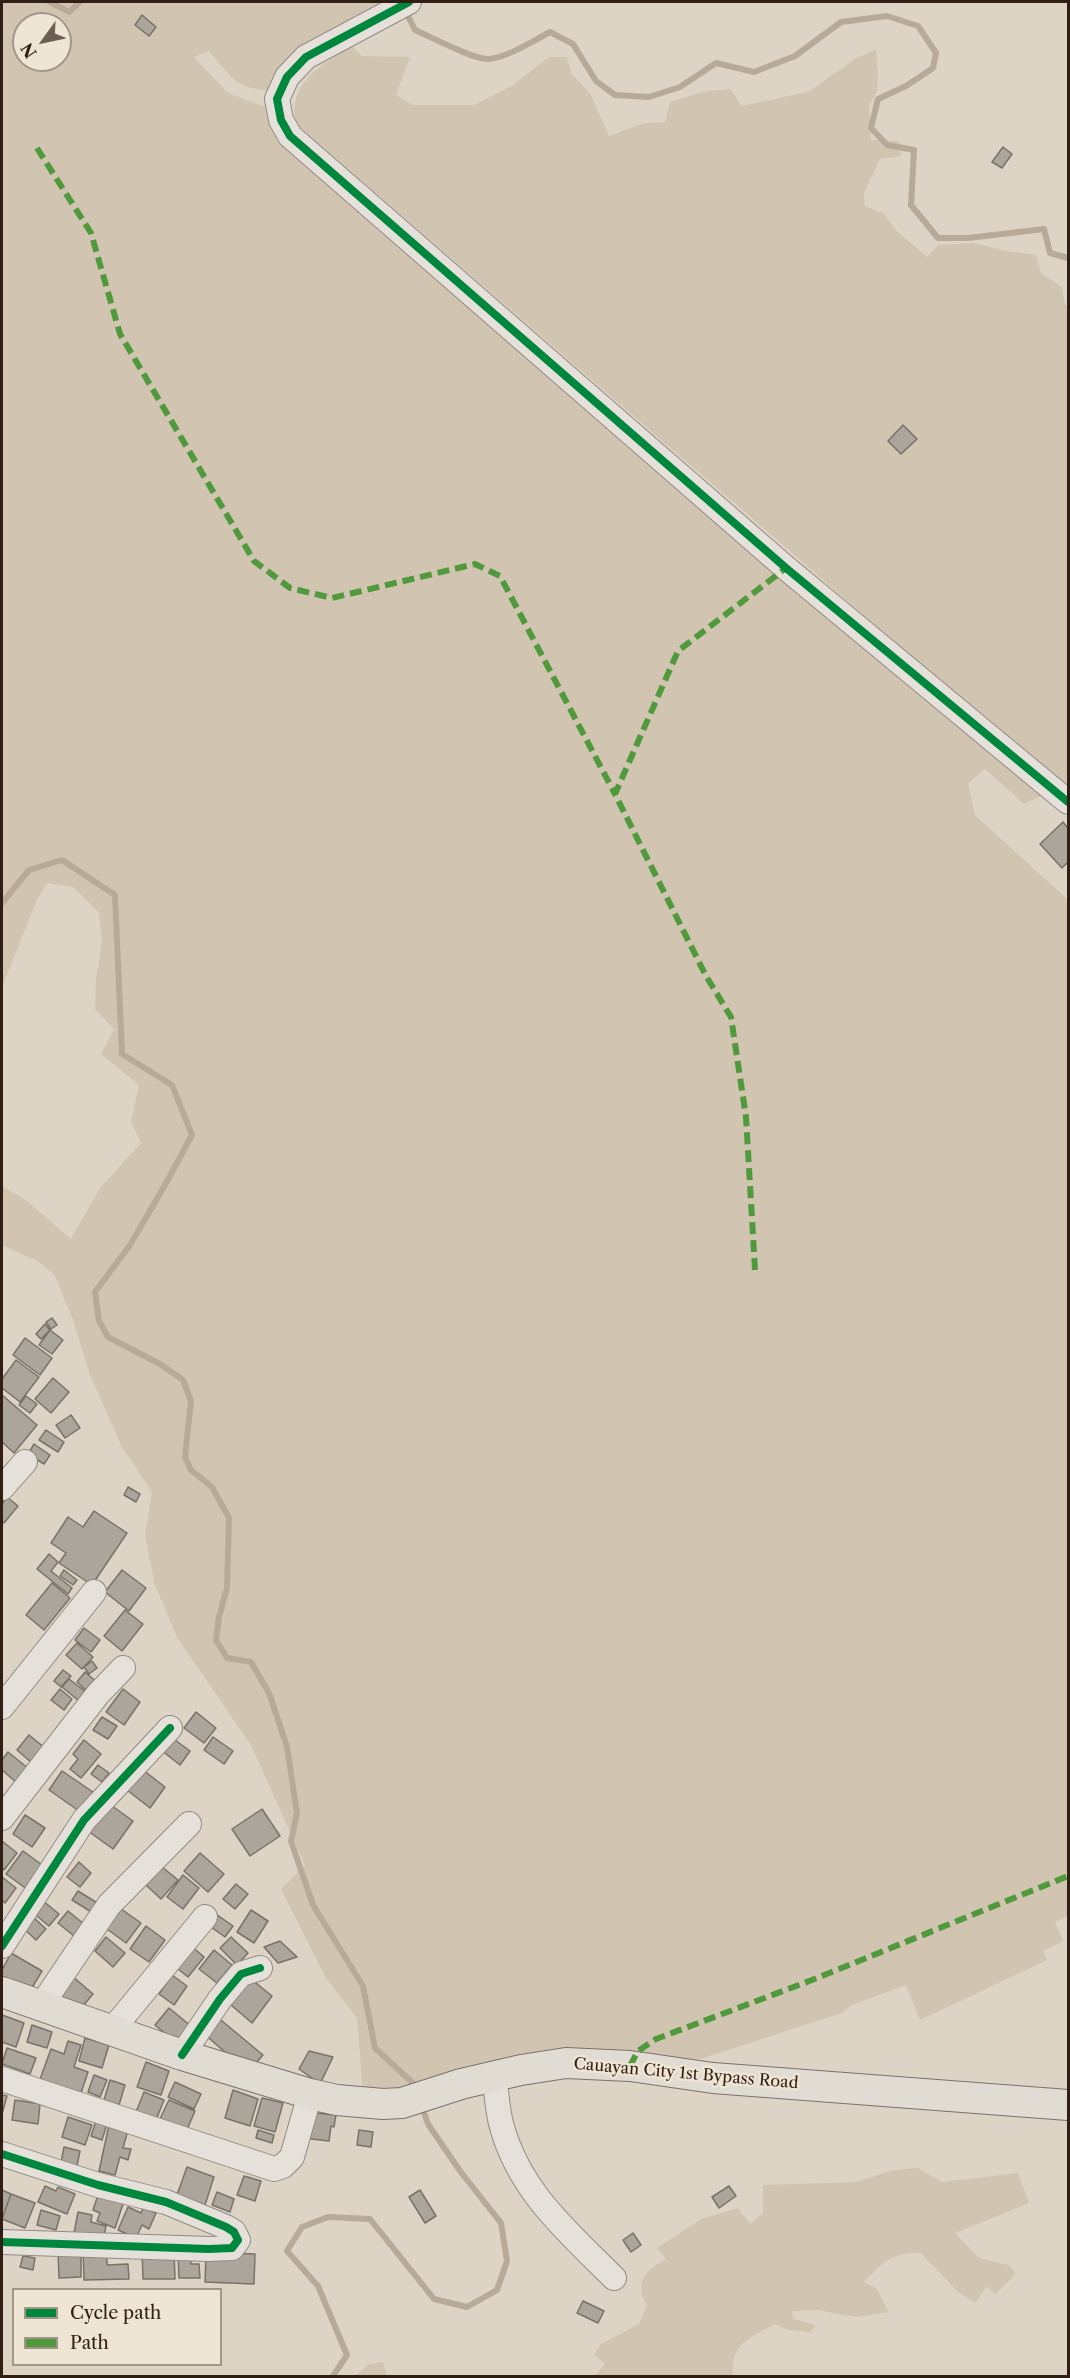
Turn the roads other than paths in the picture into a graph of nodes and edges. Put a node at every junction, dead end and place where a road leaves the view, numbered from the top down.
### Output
1 (402, 6) edge
2 (1068, 802) edge
3 (25, 1462) dead end
4 (2, 1488) edge
5 (94, 1592) dead end
6 (123, 1668) dead end
7 (2, 1707) edge
8 (170, 1728) dead end
9 (2, 1818) edge
10 (189, 1824) dead end
11 (205, 1917) dead end
12 (2, 1946) edge
13 (260, 1968) dead end
14 (2, 1992) edge
15 (41, 2006) junction
16 (112, 2030) junction
17 (182, 2055) junction
18 (494, 2076) junction
19 (2, 2079) edge
20 (310, 2094) junction
21 (1068, 2105) edge
22 (2, 2154) edge
23 (2, 2227) edge
24 (2, 2242) edge
25 (32, 2242) junction
26 (614, 2278) dead end

1 - 2 street
3 - 4 street
5 - 7 street
6 - 9 street
8 - 12 street
10 - 15 street
11 - 16 street
13 - 17 street
14 - 15 main road, Cauayan City 1st Bypass Road
15 - 16 main road, Cauayan City 1st Bypass Road
16 - 17 main road, Cauayan City 1st Bypass Road
17 - 20 main road, Cauayan City 1st Bypass Road
18 - 20 main road, Cauayan City 1st Bypass Road
18 - 21 main road, Cauayan City 1st Bypass Road
18 - 26 street
19 - 20 street
22 - 25 street
23 - 25 street
24 - 25 street

